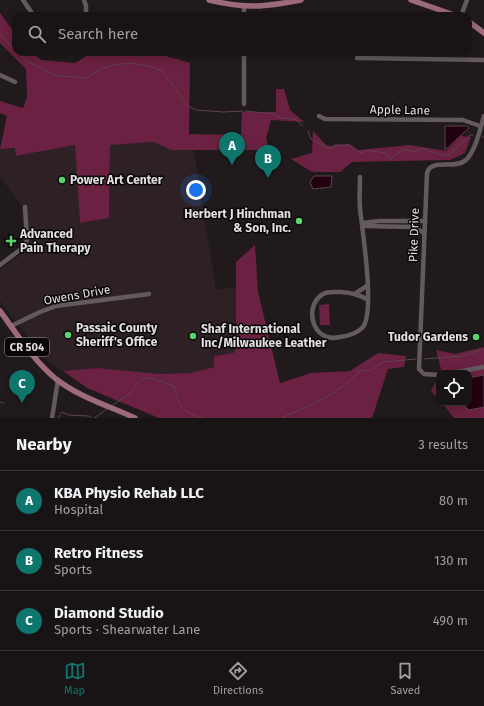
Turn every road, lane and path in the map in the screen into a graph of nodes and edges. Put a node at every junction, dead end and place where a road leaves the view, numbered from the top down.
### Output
1 (23, 0) edge
2 (84, 0) edge
3 (209, 0) edge
4 (301, 0) edge
5 (411, 0) edge
6 (468, 0) edge
7 (244, 7) junction
8 (31, 12) edge
9 (86, 12) edge
10 (244, 12) edge
11 (446, 12) edge
12 (463, 12) edge
13 (472, 24) edge
14 (484, 33) edge
15 (244, 56) edge
16 (357, 58) dead end
17 (484, 60) edge
18 (0, 75) edge
19 (15, 82) dead end
20 (244, 104) dead end
21 (319, 116) dead end
22 (484, 116) edge
23 (480, 126) junction
24 (360, 178) dead end
25 (25, 207) dead end
26 (399, 221) junction
27 (425, 221) junction
28 (362, 224) junction
29 (400, 227) junction
30 (424, 233) junction
31 (0, 265) edge
32 (367, 286) junction
33 (356, 292) junction
34 (149, 294) dead end
35 (367, 299) junction
36 (0, 311) edge
37 (11, 326) junction
38 (484, 367) edge
39 (468, 370) edge
40 (436, 375) edge
41 (58, 380) junction
42 (67, 386) junction
43 (56, 393) junction
44 (52, 418) edge
45 (136, 418) edge

1 - 8 street
2 - 9 street
3 - 7 main road
4 - 7 main road
5 - 11 main road
6 - 12 street
7 - 10 street
13 - 14 main road
15 - 20 street
16 - 17 street
18 - 19 street
21 - 23 street, Apple Lane
22 - 23 street, Pike Drive
23 - 27 street, Pike Drive
24 - 28 street
25 - 31 street
26 - 27 street
26 - 28 street
26 - 29 street
27 - 30 street, Pike Drive
28 - 29 street
28 - 32 street
29 - 30 street
30 - 40 street, Pike Drive
32 - 33 street
32 - 35 street
33 - 35 street
33 - 35 street
34 - 37 street, Owens Drive
36 - 37 main road, CR 504
37 - 41 main road, CR 504
38 - 39 street
41 - 42 main road, CR 504
41 - 43 street
42 - 43 street
42 - 45 main road, CR 504
43 - 44 street

